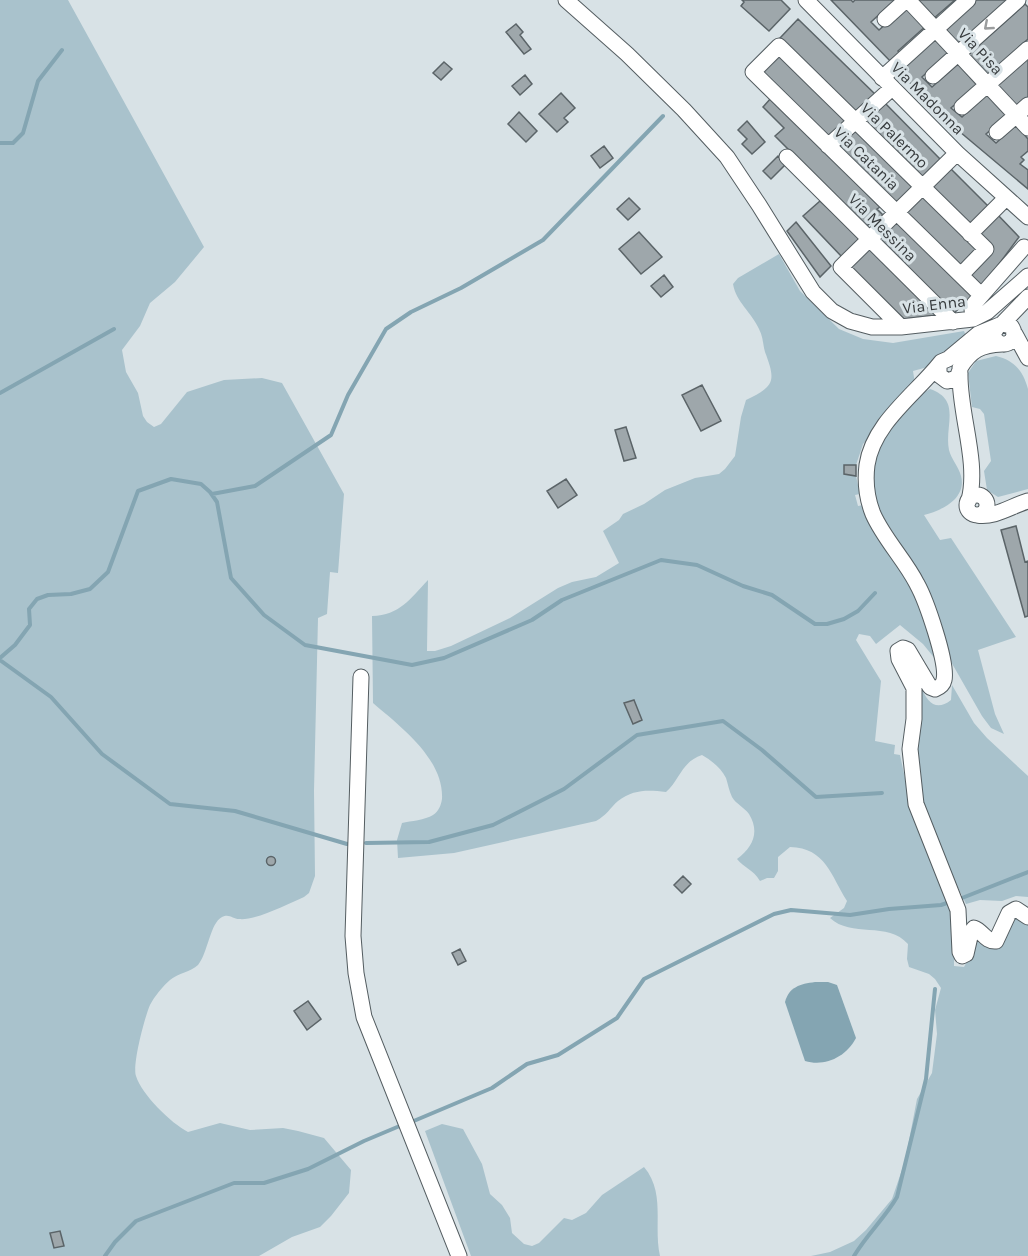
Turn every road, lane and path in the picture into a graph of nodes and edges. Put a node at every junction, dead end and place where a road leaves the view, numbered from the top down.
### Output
1 (566, 0) edge
2 (806, 0) edge
3 (907, 0) edge
4 (968, 0) edge
5 (1018, 0) edge
6 (885, 19) dead end
7 (936, 29) junction
8 (779, 46) joint
9 (1028, 49) edge
10 (958, 53) junction
11 (933, 76) dead end
12 (887, 83) junction
13 (988, 85) junction
14 (962, 107) dead end
15 (1022, 110) edge
16 (854, 120) junction
17 (1028, 128) edge
18 (998, 132) dead end
19 (828, 146) junction
20 (957, 153) junction
21 (787, 157) dead end
22 (922, 186) junction
23 (1006, 198) junction
24 (896, 212) junction
25 (1027, 214) edge
26 (970, 234) junction
27 (869, 239) junction
28 (1024, 247) dead end
29 (961, 275) junction
30 (1028, 276) edge
31 (981, 295) junction
32 (1028, 298) edge
33 (973, 319) junction
34 (953, 322) junction
35 (901, 327) junction
36 (1006, 334) junction
37 (1028, 359) edge
38 (949, 371) junction
39 (979, 499) junction
40 (1021, 503) edge
41 (361, 676) dead end
42 (1028, 917) edge
43 (459, 1256) edge

1 - 35 street, Via Enna
2 - 12 street, Via Madonna
3 - 6 street
3 - 7 street, Via Pisa
4 - 7 street
5 -> 10 street
7 - 10 street, Via Pisa
7 - 12 street
8 - 16 street, Via Palermo
8 - 19 street, Via Catania
9 - 13 street
10 - 11 street
10 - 13 street, Via Pisa
12 - 16 street
12 - 20 street, Via Madonna
13 - 14 street
13 - 15 street, Via Pisa
15 - 17 street, Via Pisa
15 - 18 street
16 - 19 street
16 - 22 street, Via Palermo
19 - 24 street, Via Catania
20 - 22 street
20 - 23 street, Via Madonna
21 - 27 street, Via Messina
22 - 24 street
22 - 26 street, Via Palermo
23 - 25 street, Via Madonna
23 - 26 street
24 - 27 street
24 - 29 street, Via Catania
26 - 29 street, Via Palermo
27 - 34 street, Via Messina
27 - 35 street
28 - 31 street
29 - 31 street, Via Catania
30 - 33 street, Via Enna
31 - 33 street
32 - 36 street
33 - 34 street, Via Enna
34 - 35 street, Via Enna
36 - 37 street
36 - 38 street
38 - 39 street
38 - 42 street
39 - 40 street
39 - 40 street
41 - 43 street

